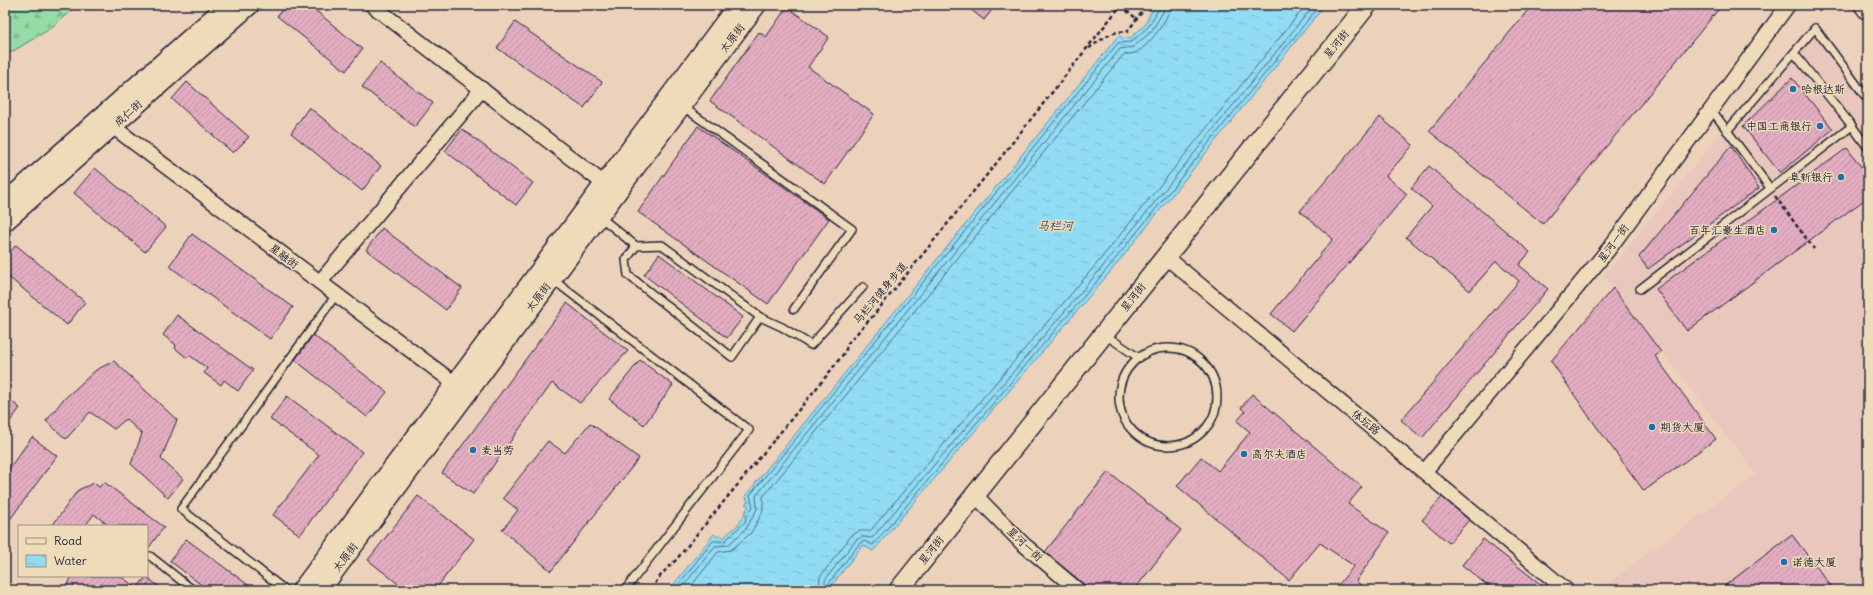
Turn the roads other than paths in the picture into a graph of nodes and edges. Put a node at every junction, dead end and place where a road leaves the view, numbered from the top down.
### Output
1 (228, 5) edge
2 (249, 5) edge
3 (372, 5) edge
4 (738, 5) edge
5 (756, 5) edge
6 (1368, 5) edge
7 (1788, 5) edge
8 (1864, 5) edge
9 (1868, 10) edge
10 (1794, 53) junction
11 (482, 89) junction
12 (1868, 100) edge
13 (675, 101) junction
14 (1711, 108) junction
15 (107, 122) junction
16 (1852, 126) junction
17 (1727, 131) junction
18 (1868, 148) edge
19 (611, 188) junction
20 (1770, 188) junction
21 (5, 203) edge
22 (593, 211) junction
23 (5, 221) edge
24 (636, 246) junction
25 (1165, 256) junction
26 (546, 275) junction
27 (320, 282) junction
28 (863, 287) dead end
29 (1640, 289) dead end
30 (336, 295) junction
31 (794, 309) dead end
32 (760, 317) junction
33 (1104, 334) junction
34 (1139, 358) junction
35 (461, 389) junction
36 (1425, 471) junction
37 (975, 494) junction
38 (150, 556) dead end
39 (193, 590) edge
40 (285, 590) edge
41 (302, 590) edge
42 (320, 590) edge
43 (625, 590) edge
44 (899, 590) edge
45 (1078, 590) edge
46 (1566, 590) edge

1 - 15 main road, 成仁街
2 - 15 main road, 成仁街
3 - 11 street
4 - 13 main road, 太原街
5 - 13 main road, 太原街
6 - 25 main road, 星河街
7 - 14 street, 星河一街
8 - 9 main road
10 - 12 lane
10 - 16 lane
10 - 17 lane
11 - 19 street
11 - 27 street
13 - 19 main road, 太原街
13 - 31 lane
14 - 17 lane
14 - 36 street, 星河一街
15 - 21 main road, 成仁街
15 - 23 main road, 成仁街
15 - 27 street, 星融街
16 - 18 lane
16 - 20 lane
17 - 20 lane
19 - 22 main road, 太原街
20 - 29 lane
22 - 24 lane
22 - 26 main road, 太原街
24 - 32 lane
24 - 32 lane
25 - 33 main road, 星河街
25 - 36 street, 体坛路
26 - 35 main road, 太原街
26 - 43 lane
27 - 30 street, 星融街
28 - 32 lane
30 - 35 street, 星融街
30 - 40 lane
33 - 34 lane
33 - 37 main road, 星河街
34 - 34 lane
35 - 41 main road, 太原街
35 - 42 main road, 太原街
36 - 46 street, 体坛路
37 - 44 main road, 星河街
37 - 45 street, 星河一街
38 - 39 lane

